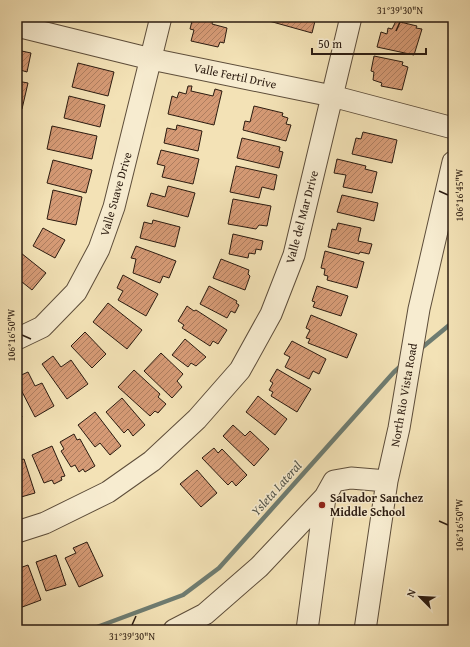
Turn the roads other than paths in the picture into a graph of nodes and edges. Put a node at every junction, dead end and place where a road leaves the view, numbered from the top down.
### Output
1 (161, 17) edge
2 (351, 17) edge
3 (17, 26) edge
4 (151, 59) junction
5 (332, 96) junction
6 (453, 128) edge
7 (453, 162) edge
8 (17, 339) edge
9 (387, 481) junction
10 (325, 497) junction
11 (17, 532) edge
12 (174, 630) edge
13 (307, 630) edge
14 (365, 630) edge

1 - 4 street, Valle Suave Drive
2 - 5 street, Valle del Mar Drive
3 - 4 street, Valle Fertil Drive
4 - 5 street, Valle Fertil Drive
4 - 8 street, Valle Suave Drive
5 - 6 street, Valle Fertil Drive
5 - 11 street, Valle del Mar Drive
7 - 9 street, North Rio Vista Road
9 - 10 street
9 - 14 street, North Rio Vista Road
10 - 12 street
10 - 13 street

